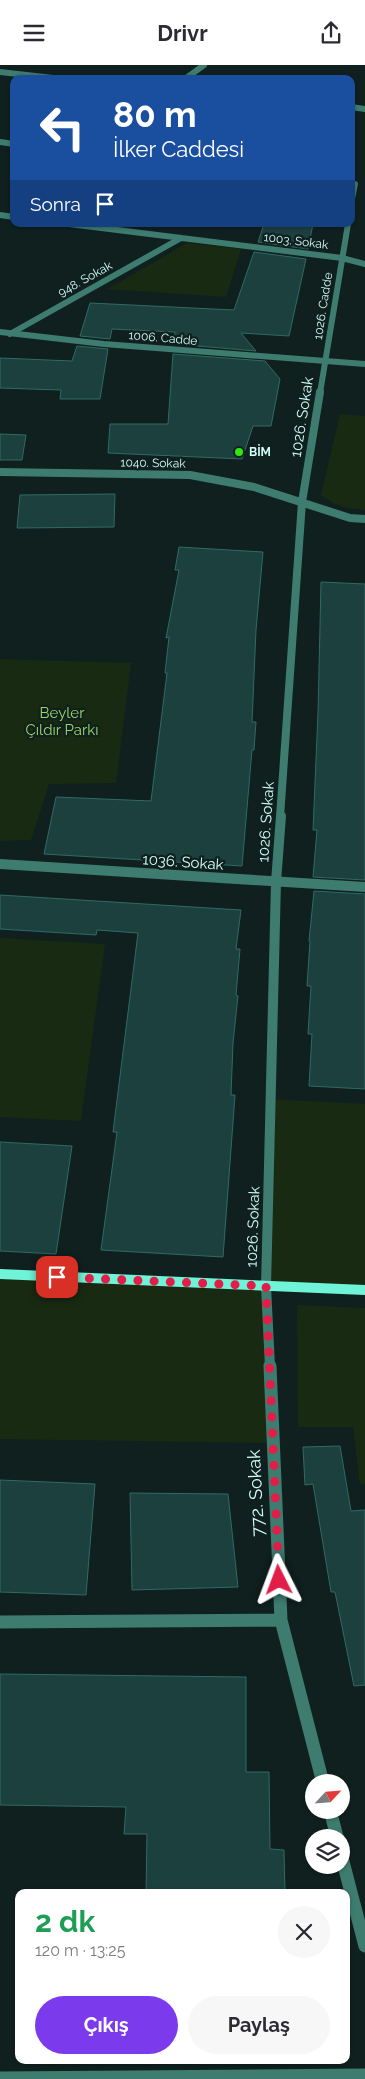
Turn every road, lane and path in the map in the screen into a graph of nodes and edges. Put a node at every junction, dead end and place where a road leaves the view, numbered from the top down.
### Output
1 (204, 65) edge
2 (0, 72) edge
3 (27, 75) edge
4 (190, 75) edge
5 (93, 227) edge
6 (347, 227) edge
7 (181, 238) junction
8 (342, 258) junction
9 (365, 264) edge
10 (0, 332) edge
11 (10, 334) junction
12 (0, 339) edge
13 (325, 362) junction
14 (365, 364) edge
15 (0, 472) edge
16 (302, 502) junction
17 (365, 519) edge
18 (0, 864) edge
19 (276, 882) junction
20 (365, 887) edge
21 (0, 1274) edge
22 (266, 1286) junction
23 (365, 1290) edge
24 (281, 1620) junction
25 (0, 1622) edge
26 (321, 1774) edge
27 (346, 1874) edge
28 (365, 1946) edge
29 (365, 2075) edge
30 (0, 2078) edge

1 - 4 street
2 - 3 street
5 - 7 street, 1003. Sokak
6 - 8 street, 1026. Cadde
7 - 8 street, 1003. Sokak
7 - 11 street, 948. Sokak
8 - 9 street, 1003. Sokak
8 - 13 street, 1026. Cadde
10 - 11 street, 1006. Cadde
11 - 12 street, 948. Sokak
11 - 13 street, 1006. Cadde
13 - 14 street, 1006. Cadde
13 - 16 street, 1026. Sokak
15 - 16 street, 1040. Sokak
16 - 17 street, 1040. Sokak
16 - 19 street, 1026. Sokak
18 - 19 street, 1036. Sokak
19 - 20 street, 1036. Sokak
19 - 22 street, 1026. Sokak
21 - 22 main road
22 - 23 main road
22 - 24 street, 772. Sokak
24 - 25 street
24 - 26 street, 772. Sokak
27 - 28 street
29 - 30 street

